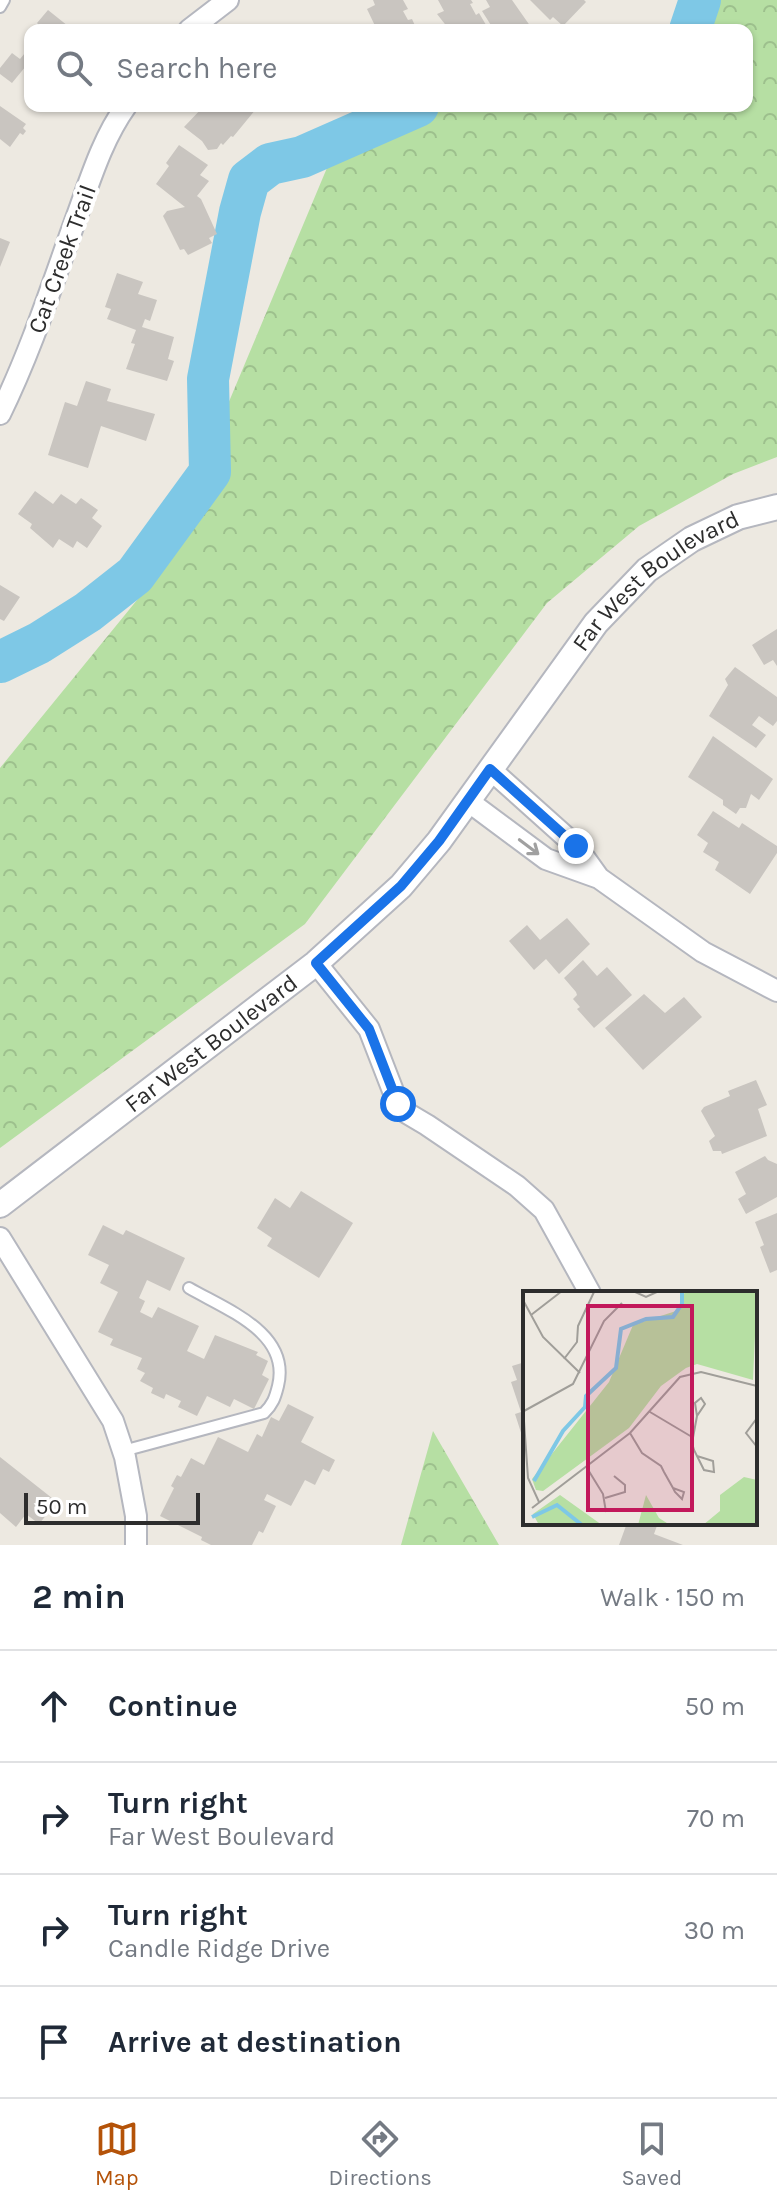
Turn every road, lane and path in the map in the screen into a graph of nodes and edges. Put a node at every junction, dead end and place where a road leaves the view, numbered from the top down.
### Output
1 (4, 0) edge
2 (228, 0) edge
3 (0, 7) edge
4 (197, 24) edge
5 (122, 112) edge
6 (0, 414) edge
7 (777, 507) edge
8 (490, 769) junction
9 (468, 801) junction
10 (599, 878) junction
11 (316, 963) junction
12 (777, 991) edge
13 (0, 1205) edge
14 (0, 1238) edge
15 (189, 1288) dead end
16 (589, 1291) edge
17 (123, 1451) junction
18 (136, 1545) edge

1 - 3 lane
2 - 4 street
5 - 6 street, Cat Creek Trail
7 - 8 street, Far West Boulevard
8 - 9 street, Far West Boulevard
8 - 10 street
9 -> 10 street
9 - 11 street, Far West Boulevard
10 - 12 street
11 - 13 street, Far West Boulevard
11 - 16 street
14 - 17 street
15 - 17 lane
17 - 18 street

